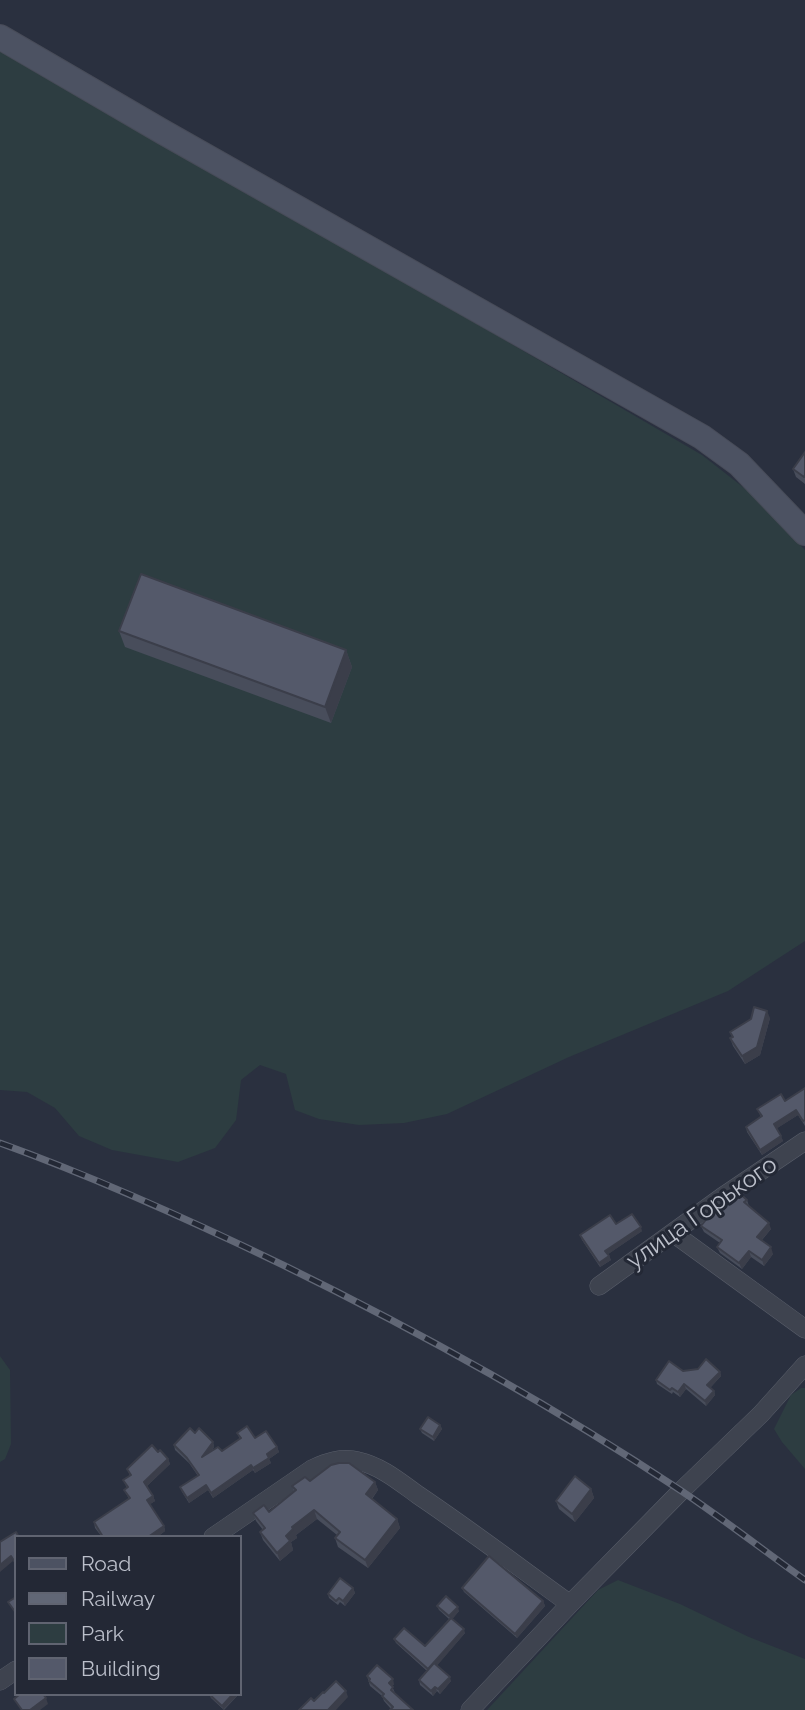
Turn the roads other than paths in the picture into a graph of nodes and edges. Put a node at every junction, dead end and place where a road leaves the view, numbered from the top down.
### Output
1 (0, 37) edge
2 (805, 533) edge
3 (805, 1141) edge
4 (673, 1233) junction
5 (599, 1286) dead end
6 (805, 1329) edge
7 (803, 1372) edge
8 (215, 1535) edge
9 (570, 1604) junction
10 (470, 1710) edge

1 - 2 street
3 - 4 street, улица Горького
4 - 5 street, улица Горького
4 - 6 street
7 - 9 street
8 - 9 street
9 - 10 street

